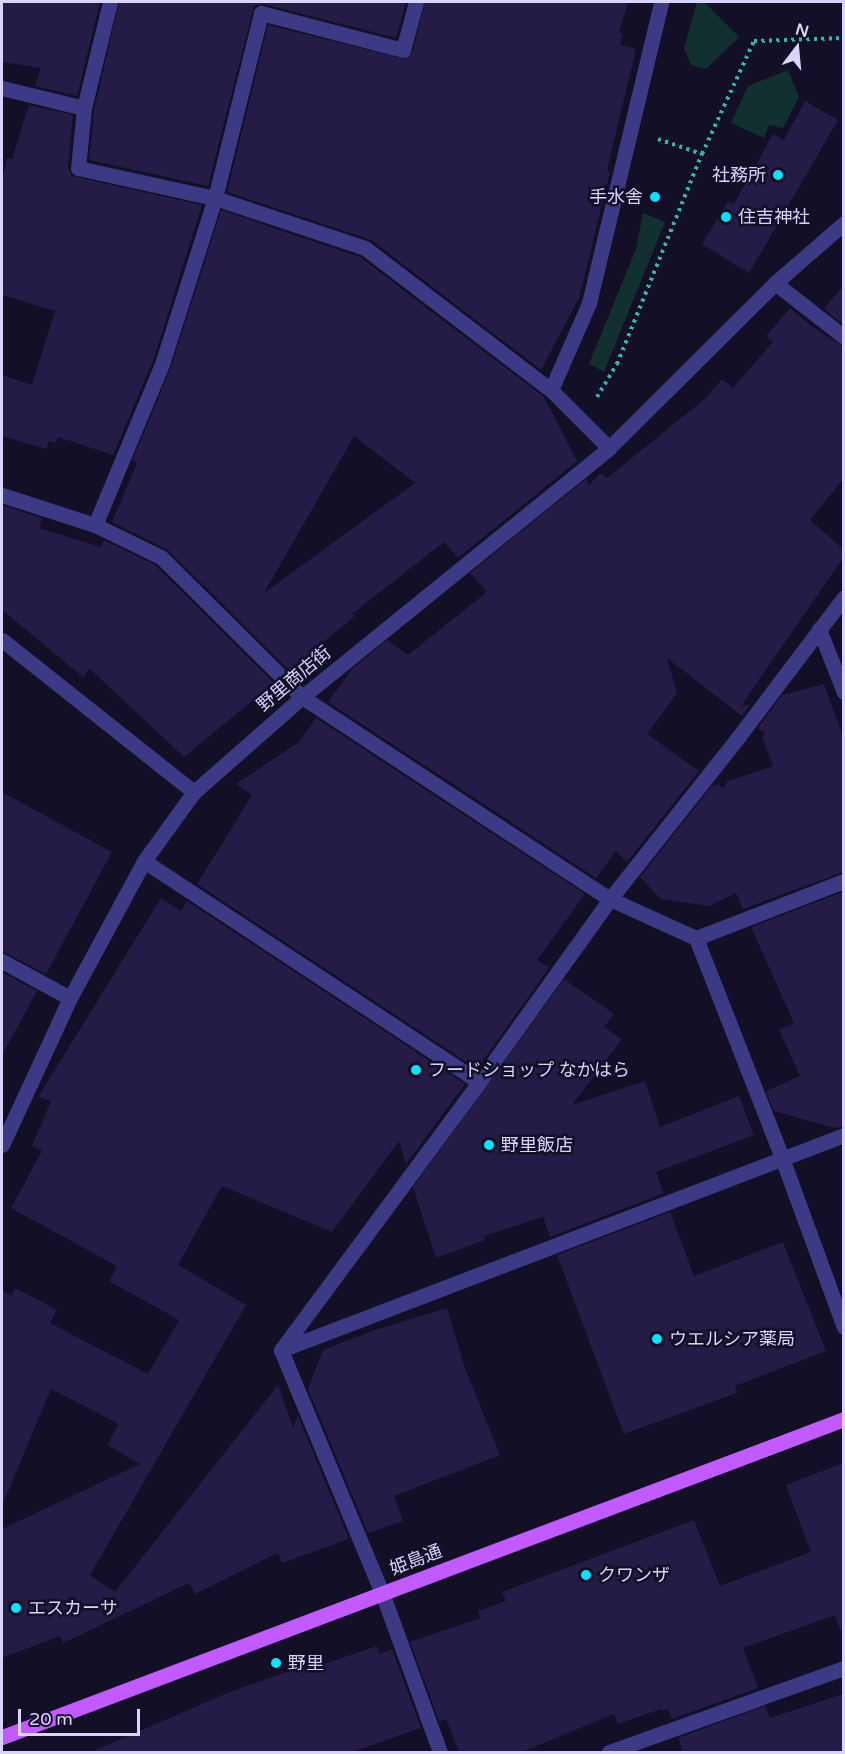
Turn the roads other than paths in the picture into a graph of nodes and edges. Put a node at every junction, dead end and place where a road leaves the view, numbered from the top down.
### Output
1 (110, 2) edge
2 (416, 2) edge
3 (661, 2) edge
4 (2, 88) edge
5 (84, 108) junction
6 (215, 198) junction
7 (843, 224) edge
8 (775, 283) junction
9 (843, 337) edge
10 (551, 390) junction
11 (609, 448) junction
12 (2, 495) edge
13 (95, 525) junction
14 (843, 597) edge
15 (819, 629) junction
16 (2, 640) edge
17 (843, 692) edge
18 (302, 697) junction
19 (195, 792) junction
20 (144, 861) junction
21 (843, 881) edge
22 (610, 899) junction
23 (696, 938) junction
24 (2, 961) edge
25 (69, 998) junction
26 (478, 1083) junction
27 (843, 1135) edge
28 (2, 1145) edge
29 (782, 1158) junction
30 (843, 1328) edge
31 (281, 1350) junction
32 (843, 1419) edge
33 (382, 1593) junction
34 (843, 1668) edge
35 (2, 1737) edge
36 (440, 1752) edge
37 (609, 1752) edge

1 - 5 street
2 - 6 street
3 - 10 street
4 - 5 street
5 - 6 street
6 - 10 street
6 - 13 street
7 - 8 street, 野里商店街
8 - 9 street
8 - 11 street, 野里商店街
10 - 11 street
11 - 18 street, 野里商店街
12 - 13 street
13 - 18 street
14 - 15 street
15 - 17 street
15 - 22 street
16 - 19 street
18 - 19 street, 野里商店街
18 - 22 street
19 - 20 street, 野里商店街
20 - 25 street, 野里商店街
20 - 26 street
21 - 23 street
22 - 23 street
22 - 26 street
23 - 29 street
24 - 25 street
25 - 28 street, 野里商店街
26 - 31 street
27 - 29 street
29 - 30 street
29 - 31 street
31 - 33 street
32 - 33 main road, 姫島通
33 - 35 main road, 姫島通
33 - 36 street
34 - 37 street

